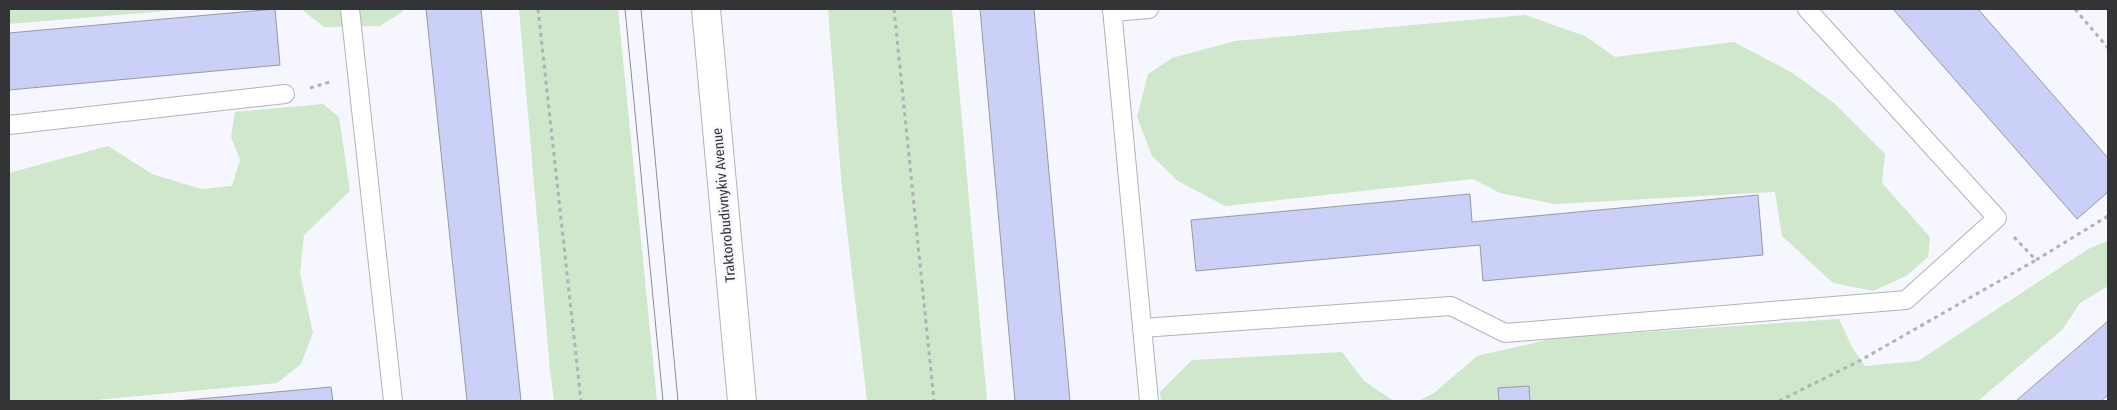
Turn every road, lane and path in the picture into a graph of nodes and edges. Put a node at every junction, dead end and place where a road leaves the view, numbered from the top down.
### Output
1 (350, 9) edge
2 (538, 9) edge
3 (706, 9) edge
4 (894, 9) edge
5 (1149, 9) edge
6 (1807, 9) edge
7 (2074, 9) edge
8 (1112, 10) edge
9 (2108, 48) edge
10 (358, 75) junction
11 (285, 94) joint
12 (9, 124) edge
13 (2108, 216) edge
14 (1997, 218) junction
15 (2036, 260) junction
16 (1142, 328) junction
17 (393, 401) edge
18 (580, 401) edge
19 (742, 401) edge
20 (934, 401) edge
21 (1150, 401) edge
22 (1778, 401) edge

1 - 10 lane
2 - 18 path
3 - 19 street, Traktorobudivnykiv Avenue
4 - 20 path
5 - 8 lane
6 - 14 lane
7 - 9 path
8 - 16 lane
10 - 11 path
10 - 17 lane
11 - 12 lane
13 - 15 path
14 - 15 path
14 - 16 lane
15 - 22 path
16 - 21 lane

